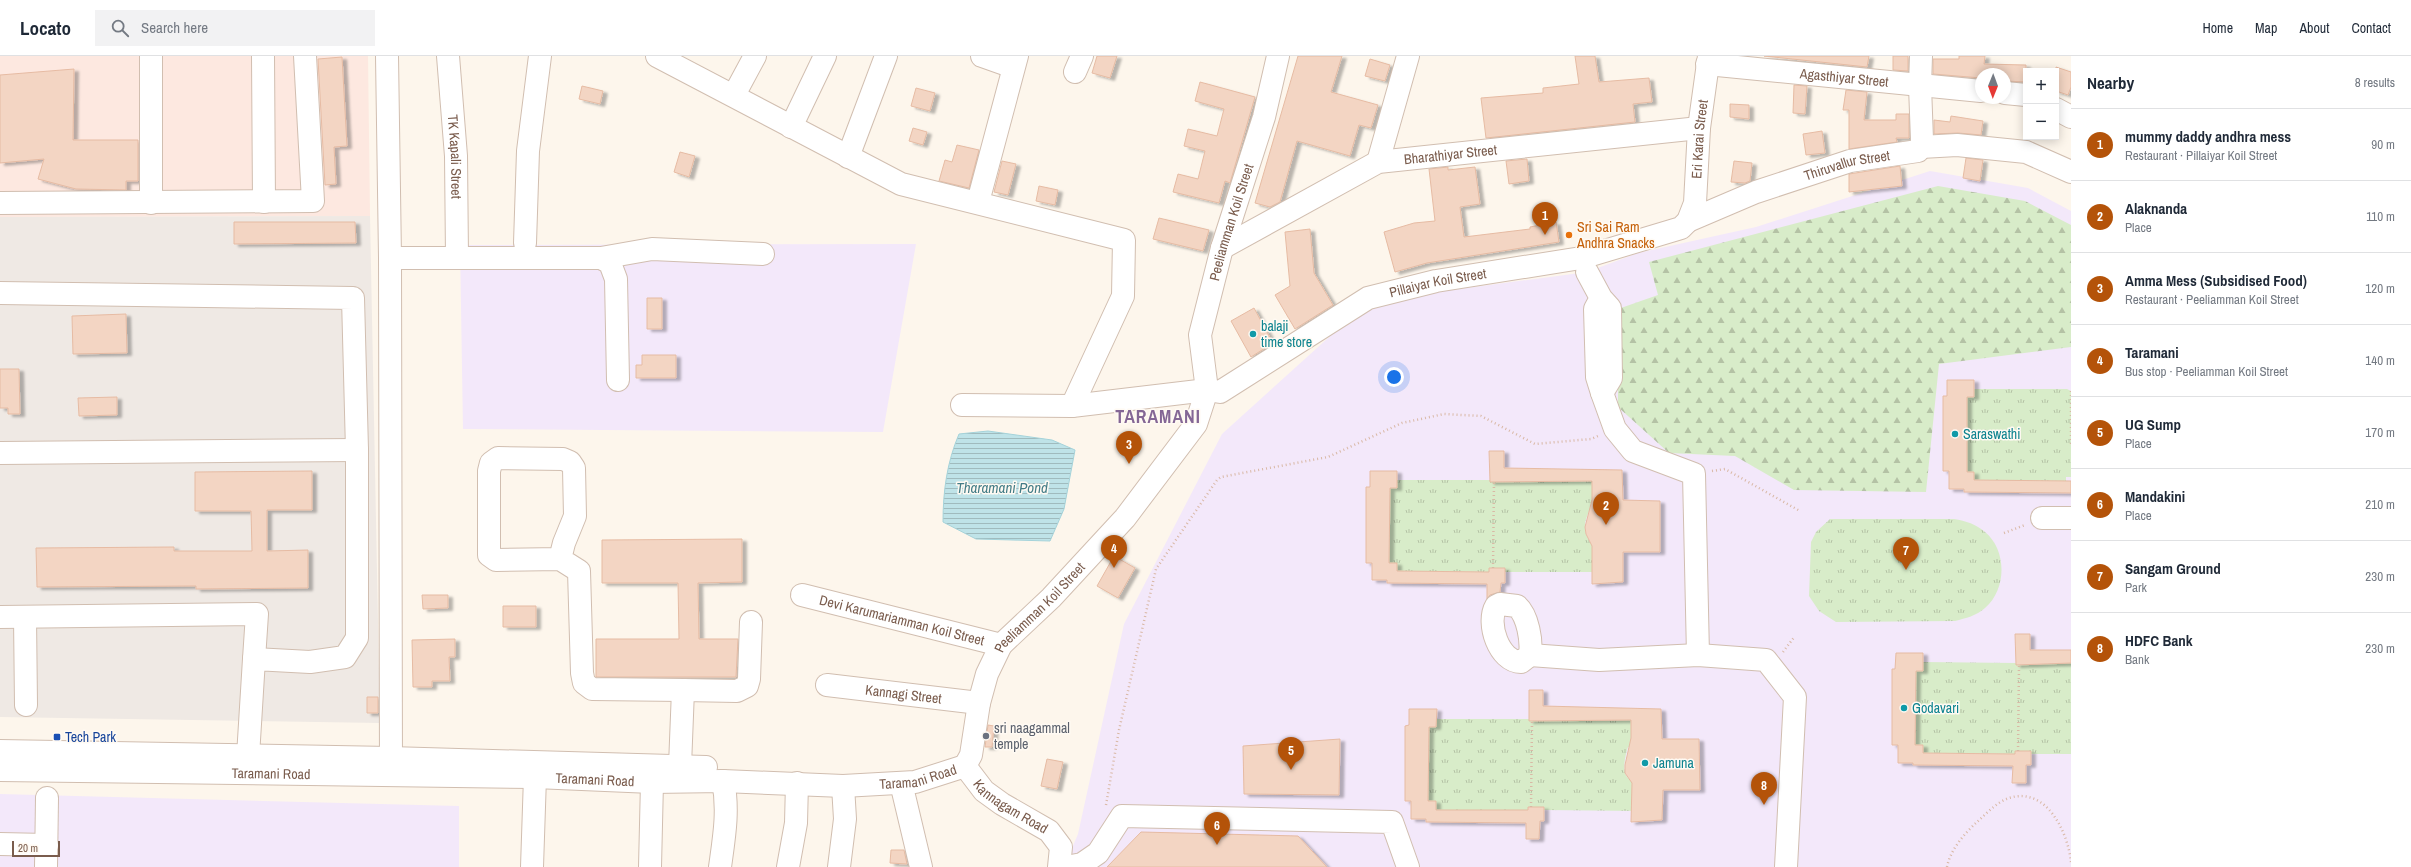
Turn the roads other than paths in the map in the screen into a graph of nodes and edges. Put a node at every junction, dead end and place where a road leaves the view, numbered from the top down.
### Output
1 (151, 56) edge
2 (263, 56) edge
3 (305, 56) edge
4 (387, 56) edge
5 (448, 56) edge
6 (540, 56) edge
7 (657, 56) edge
8 (755, 56) edge
9 (825, 56) edge
10 (886, 56) edge
11 (982, 56) edge
12 (1278, 56) edge
13 (1408, 56) edge
14 (1922, 56) edge
15 (1708, 60) edge
16 (1015, 61) edge
17 (1920, 86) junction
18 (1975, 91) edge
19 (2011, 94) edge
20 (2023, 95) edge
21 (734, 96) junction
22 (791, 126) junction
23 (1699, 128) junction
24 (1921, 147) junction
25 (848, 157) junction
26 (1378, 162) junction
27 (2071, 172) edge
28 (264, 202) junction
29 (978, 202) junction
30 (0, 203) edge
31 (151, 203) junction
32 (1688, 221) junction
33 (525, 243) dead end
34 (1222, 248) junction
35 (763, 254) dead end
36 (457, 257) junction
37 (390, 258) junction
38 (601, 258) junction
39 (1587, 272) dead end
40 (0, 293) edge
41 (618, 380) dead end
42 (1207, 390) junction
43 (962, 405) dead end
44 (1072, 406) junction
45 (357, 450) junction
46 (0, 453) edge
47 (2042, 518) road end
48 (2071, 518) edge
49 (560, 559) junction
50 (802, 594) dead end
51 (0, 617) edge
52 (25, 617) junction
53 (751, 622) dead end
54 (1001, 646) junction
55 (1530, 655) dead end
56 (1698, 655) junction
57 (254, 659) junction
58 (827, 685) dead end
59 (683, 690) junction
60 (979, 703) junction
61 (26, 706) dead end
62 (0, 751) edge
63 (248, 756) junction
64 (680, 766) junction
65 (965, 766) junction
66 (391, 767) junction
67 (0, 770) edge
68 (535, 777) junction
69 (723, 781) junction
70 (652, 782) junction
71 (796, 783) junction
72 (901, 783) junction
73 (843, 786) junction
74 (46, 798) dead end
75 (0, 844) edge
76 (47, 845) junction
77 (46, 867) edge
78 (532, 867) edge
79 (650, 867) edge
80 (720, 867) edge
81 (788, 867) edge
82 (839, 867) edge
83 (921, 867) edge
84 (1060, 867) edge
85 (1066, 867) edge
86 (1408, 867) edge
87 (1786, 867) edge

1 - 31 street
2 - 28 street
3 - 28 street
4 - 37 street
5 - 36 street, TK Kapali Street
6 - 33 street
7 - 21 street
8 - 21 street
9 - 22 street
10 - 25 street
11 - 16 street
12 - 34 street, Peeliamman Koil Street
13 - 26 street
14 - 17 street
15 - 17 street, Agasthiyar Street
15 - 23 street, Eri Karai Street
16 - 29 street
17 - 18 street, Agasthiyar Street
17 - 24 street
19 - 20 street
21 - 22 street
22 - 25 street
23 - 26 street, Bharathiyar Street
23 - 32 street, Eri Karai Street
24 - 27 street
24 - 32 street, Thiruvallur Street
25 - 29 street
26 - 34 street, Bharathiyar Street
28 - 31 street
29 - 44 street
30 - 31 street
32 - 42 street, Pillaiyar Koil Street
34 - 42 street, Peeliamman Koil Street
35 - 38 street
36 - 37 street
36 - 38 street
37 - 66 street
38 - 41 street
39 - 56 street
40 - 45 street
42 - 44 street
42 - 54 street, Peeliamman Koil Street
43 - 44 street
45 - 46 street
45 - 57 street
47 - 48 street
49 - 49 street
49 - 59 street
50 - 54 street, Devi Karumariamman Koil Street
51 - 52 street
52 - 57 street
52 - 61 street
53 - 59 street
54 - 60 street, Peeliamman Koil Street
55 - 56 street
56 - 87 street
57 - 63 street
58 - 60 street, Kannagi Street
59 - 64 street
60 - 65 street, Peeliamman Koil Street
62 - 63 street, Taramani Road
63 - 66 street, Taramani Road
64 - 65 street, Taramani Road
64 - 66 street, Taramani Road
65 - 72 street, Taramani Road
65 - 84 street, Kannagam Road
66 - 67 street, Taramani Road
66 - 68 street, Taramani Road
68 - 70 street, Taramani Road
68 - 78 street
69 - 70 street, Taramani Road
69 - 71 street, Taramani Road
69 - 80 street
70 - 79 street
71 - 73 street, Taramani Road
71 - 81 street
72 - 73 street, Taramani Road
72 - 83 street
73 - 82 street
74 - 76 street
75 - 76 street
76 - 77 street
84 - 85 street
85 - 86 street

